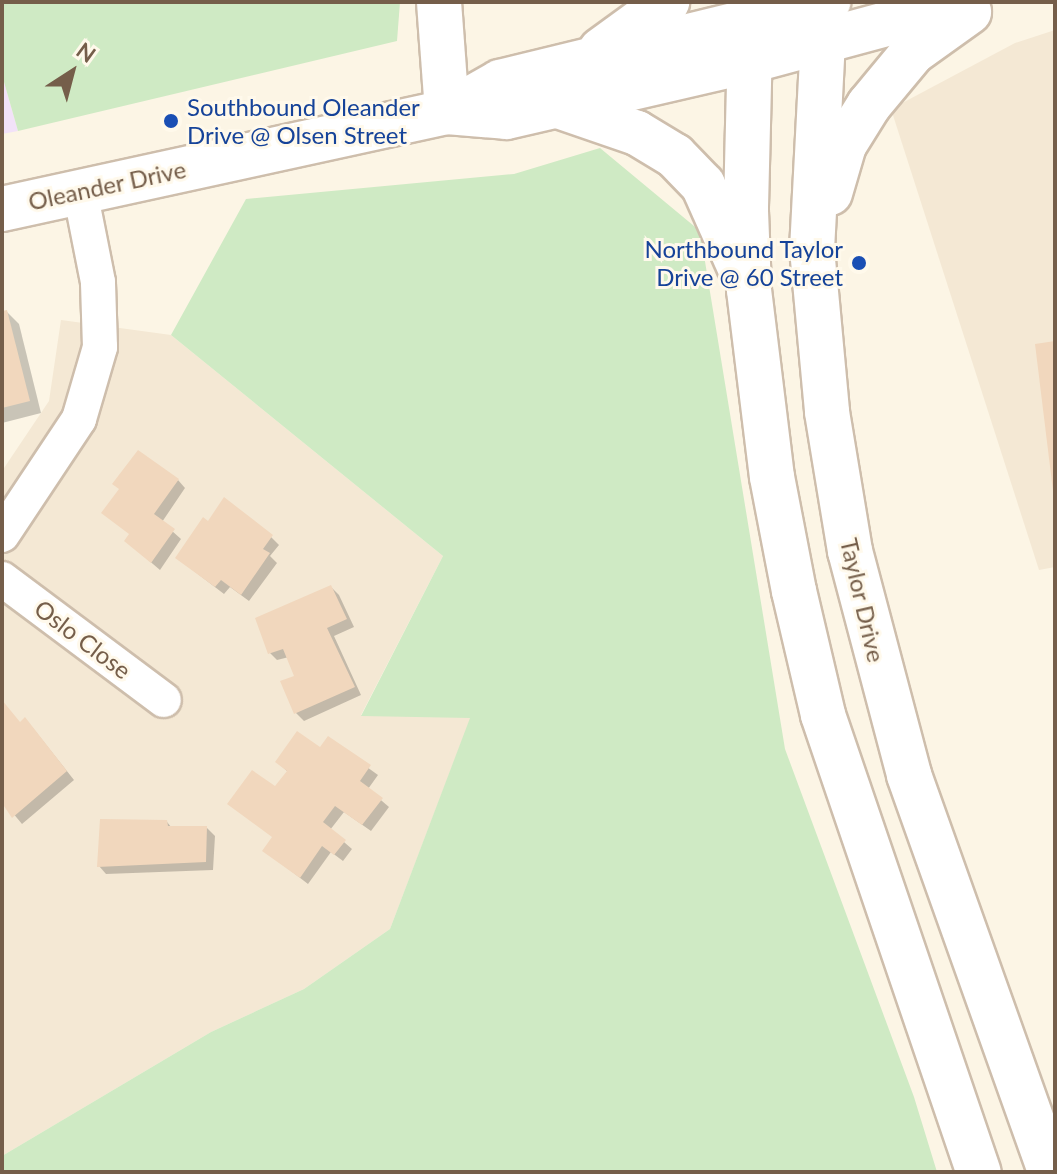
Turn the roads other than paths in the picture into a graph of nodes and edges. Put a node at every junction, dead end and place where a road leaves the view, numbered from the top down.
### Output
1 (439, 2) edge
2 (667, 2) edge
3 (967, 2) edge
4 (985, 2) edge
5 (825, 12) edge
6 (750, 28) edge
7 (587, 61) junction
8 (558, 106) junction
9 (447, 112) junction
10 (80, 191) junction
11 (2, 209) edge
12 (812, 249) junction
13 (749, 290) junction
14 (2, 535) edge
15 (2, 579) edge
16 (164, 700) dead end
17 (979, 1172) edge
18 (1050, 1172) edge

1 - 9 main road
2 - 7 main road
3 - 5 main road
4 - 12 main road
5 - 6 main road
5 - 12 main road, Taylor Drive
6 - 7 main road, Oleander Drive
6 - 8 main road, Oleander Drive
6 - 13 main road
7 - 9 main road, Oleander Drive
8 - 9 main road, Oleander Drive
8 - 13 main road
9 - 10 main road, Oleander Drive
10 - 11 main road, Oleander Drive
10 - 14 street
12 - 18 main road, Taylor Drive
13 - 17 main road
15 - 16 street, Oslo Close

